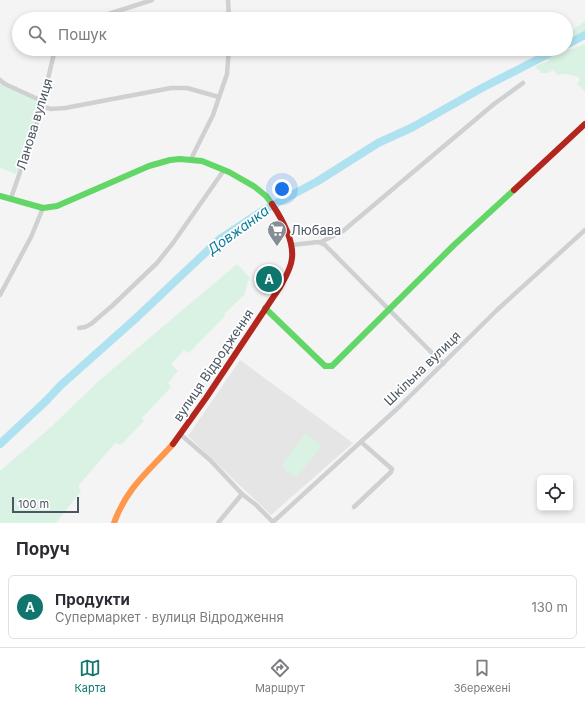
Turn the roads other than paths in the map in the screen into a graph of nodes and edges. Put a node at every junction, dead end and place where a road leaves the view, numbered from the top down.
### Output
1 (152, 0) edge
2 (228, 0) edge
3 (115, 12) edge
4 (229, 12) edge
5 (53, 56) edge
6 (228, 56) edge
7 (0, 80) edge
8 (523, 83) dead end
9 (219, 97) junction
10 (42, 104) junction
11 (585, 124) edge
12 (191, 159) junction
13 (224, 170) junction
14 (0, 196) edge
15 (11, 198) junction
16 (43, 208) junction
17 (585, 230) edge
18 (321, 242) junction
19 (292, 245) junction
20 (0, 295) edge
21 (265, 308) junction
22 (389, 310) junction
23 (79, 328) dead end
24 (443, 364) junction
25 (180, 434) junction
26 (361, 442) junction
27 (242, 494) junction
28 (354, 506) dead end
29 (273, 522) edge
30 (114, 523) edge
31 (218, 523) edge

1 - 3 street
2 - 4 street
5 - 10 street, Ланова вулиця
6 - 9 street
7 - 10 street
8 - 18 street
9 - 10 street
9 - 12 street
10 - 15 street, Ланова вулиця
11 - 22 street
12 - 13 street, вулиця Відродження
12 - 16 street
13 - 19 street, вулиця Відродження
13 - 23 street
14 - 15 street
15 - 16 street
16 - 20 street
17 - 24 street, Шкільна вулиця
18 - 19 street
18 - 22 street
19 - 21 street, вулиця Відродження
21 - 22 street
21 - 25 street, вулиця Відродження
22 - 24 street
24 - 26 street, Шкільна вулиця
25 - 27 street
25 - 30 street, вулиця Відродження
26 - 28 street
26 - 29 street, Шкільна вулиця
27 - 29 street
27 - 31 street

